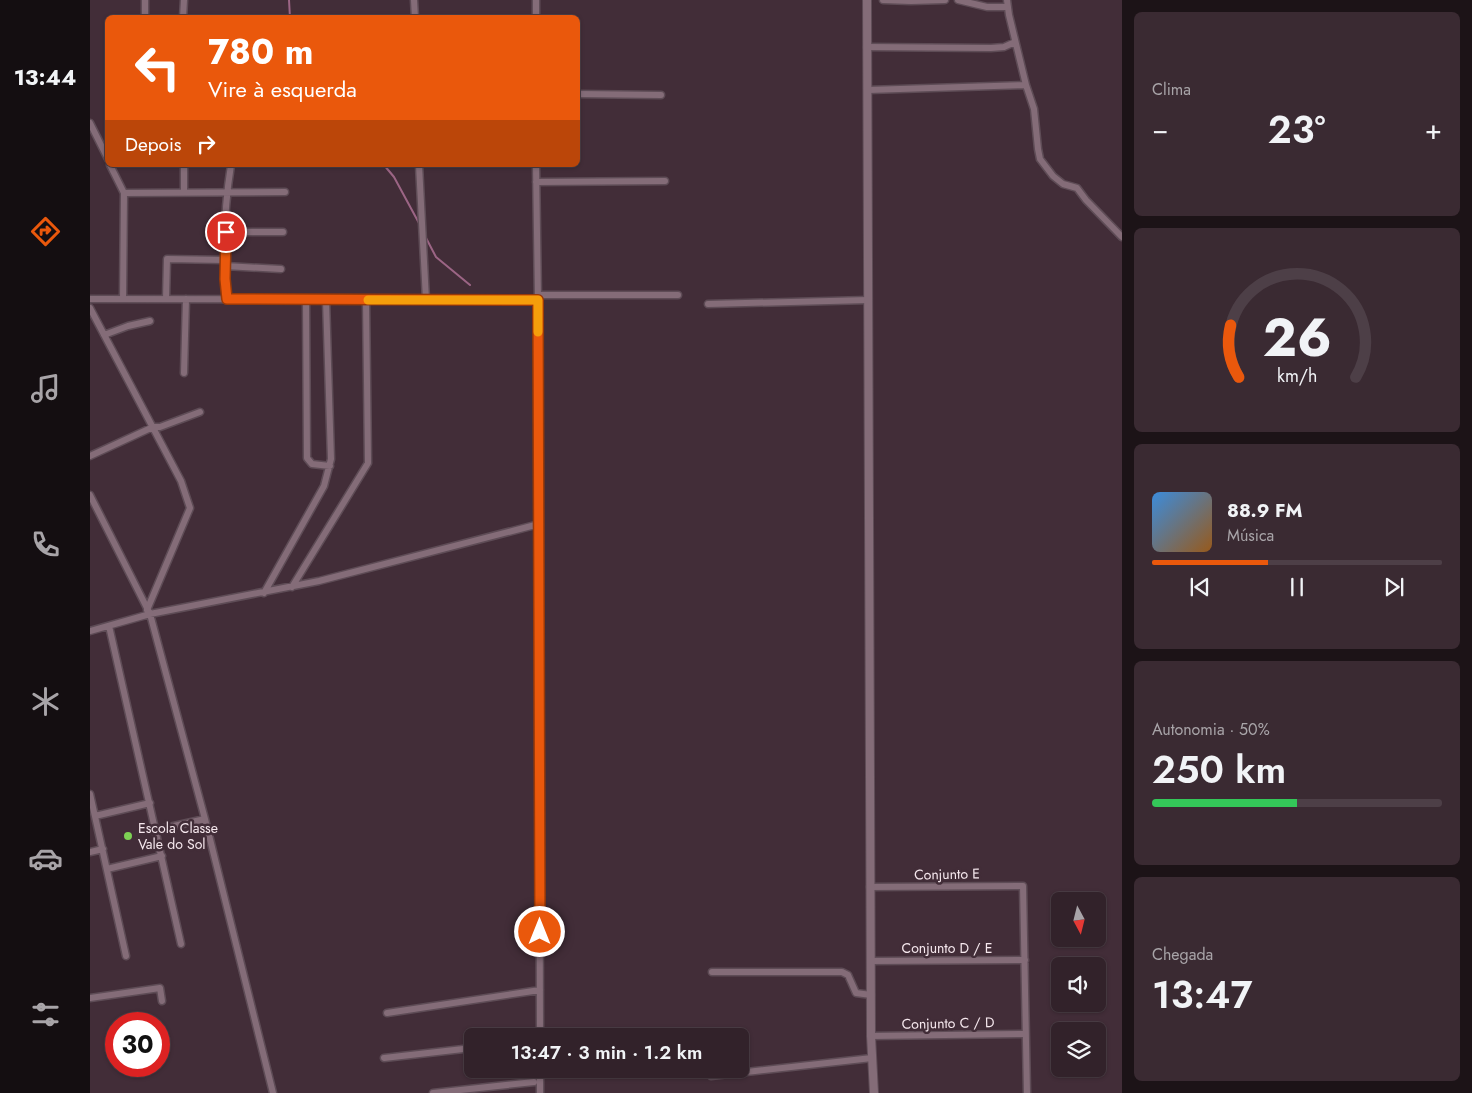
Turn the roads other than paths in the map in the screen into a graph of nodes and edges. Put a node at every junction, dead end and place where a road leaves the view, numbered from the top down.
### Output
1 (145, 0) edge
2 (184, 0) edge
3 (414, 0) edge
4 (536, 0) edge
5 (867, 0) edge
6 (883, 0) edge
7 (946, 0) edge
8 (958, 0) edge
9 (1007, 3) edge
10 (145, 15) edge
11 (183, 15) edge
12 (415, 15) edge
13 (536, 15) edge
14 (1015, 42) junction
15 (868, 47) junction
16 (1026, 85) junction
17 (868, 90) junction
18 (580, 94) edge
19 (661, 94) dead end
20 (90, 123) edge
21 (92, 133) edge
22 (105, 154) edge
23 (111, 167) edge
24 (184, 167) edge
25 (231, 167) edge
26 (419, 167) edge
27 (536, 167) edge
28 (665, 180) dead end
29 (536, 182) junction
30 (184, 192) junction
31 (226, 192) junction
32 (285, 192) dead end
33 (124, 193) junction
34 (226, 232) junction
35 (283, 232) dead end
36 (1122, 237) edge
37 (225, 263) junction
38 (281, 269) dead end
39 (678, 295) dead end
40 (538, 298) junction
41 (90, 299) edge
42 (123, 299) junction
43 (166, 299) junction
44 (186, 299) junction
45 (227, 299) junction
46 (306, 300) junction
47 (326, 300) junction
48 (366, 300) junction
49 (426, 300) junction
50 (868, 300) junction
51 (708, 304) dead end
52 (90, 308) edge
53 (150, 321) dead end
54 (104, 335) junction
55 (184, 373) dead end
56 (200, 412) dead end
57 (153, 427) junction
58 (90, 456) edge
59 (330, 466) junction
60 (90, 495) edge
61 (538, 524) junction
62 (292, 587) junction
63 (264, 593) junction
64 (149, 612) junction
65 (109, 626) junction
66 (90, 631) edge
67 (90, 794) edge
68 (150, 803) junction
69 (95, 816) junction
70 (204, 819) junction
71 (156, 830) junction
72 (103, 849) junction
73 (90, 852) edge
74 (162, 856) junction
75 (107, 869) junction
76 (870, 887) junction
77 (181, 944) dead end
78 (126, 956) dead end
79 (1025, 960) junction
80 (870, 961) junction
81 (712, 972) dead end
82 (540, 990) junction
83 (871, 995) junction
84 (90, 998) edge
85 (162, 1001) dead end
86 (387, 1013) dead end
87 (540, 1028) edge
88 (1025, 1034) junction
89 (871, 1036) junction
90 (464, 1049) edge
91 (384, 1058) dead end
92 (872, 1058) junction
93 (749, 1072) edge
94 (540, 1078) edge
95 (534, 1082) dead end
96 (454, 1092) edge
97 (273, 1093) edge
98 (433, 1093) edge
99 (540, 1093) edge
100 (874, 1093) edge
101 (1027, 1093) edge

1 - 10 street
2 - 11 street
3 - 12 street
4 - 13 street
5 - 15 street
6 - 7 street
8 - 9 street
9 - 14 street
14 - 15 street
14 - 16 street
15 - 17 street
16 - 17 street
16 - 36 street
17 - 50 street
18 - 19 street
20 - 21 street
21 - 22 street
23 - 33 street
24 - 30 street
25 - 31 street
26 - 49 street
27 - 29 street
28 - 29 street
29 - 40 street
30 - 31 street
30 - 33 street
31 - 32 street
31 - 34 street
33 - 42 street
34 - 35 street
34 - 37 street
37 - 38 street
37 - 43 street
37 - 45 street
39 - 40 street
40 - 49 street
40 - 61 street
41 - 42 street
42 - 43 street
43 - 44 street
44 - 45 street
44 - 55 street
45 - 46 street
46 - 47 street
46 - 59 street
47 - 48 street
47 - 59 street
48 - 49 street
48 - 62 street
50 - 51 street
50 - 76 street
52 - 54 street
53 - 54 street
54 - 57 street
56 - 57 street
57 - 58 street
57 - 64 street
59 - 63 street
60 - 64 street
61 - 62 street
61 - 82 street
62 - 63 street
63 - 64 street
64 - 65 street
64 - 70 street
65 - 66 street
65 - 68 street
67 - 69 street
68 - 69 street
68 - 71 street
69 - 72 street
70 - 71 street
70 - 97 street
71 - 74 street
72 - 73 street
72 - 75 street
74 - 75 street
74 - 77 street
75 - 78 street
76 - 79 street, Conjunto E
76 - 80 street
79 - 80 street, Conjunto D / E
79 - 88 street
80 - 83 street
81 - 83 street
82 - 86 street
82 - 87 street
83 - 89 street
84 - 85 street
88 - 89 street, Conjunto C / D
88 - 101 street
89 - 92 street
90 - 91 street
92 - 93 street
92 - 100 street
94 - 99 street
95 - 96 street
96 - 98 street

